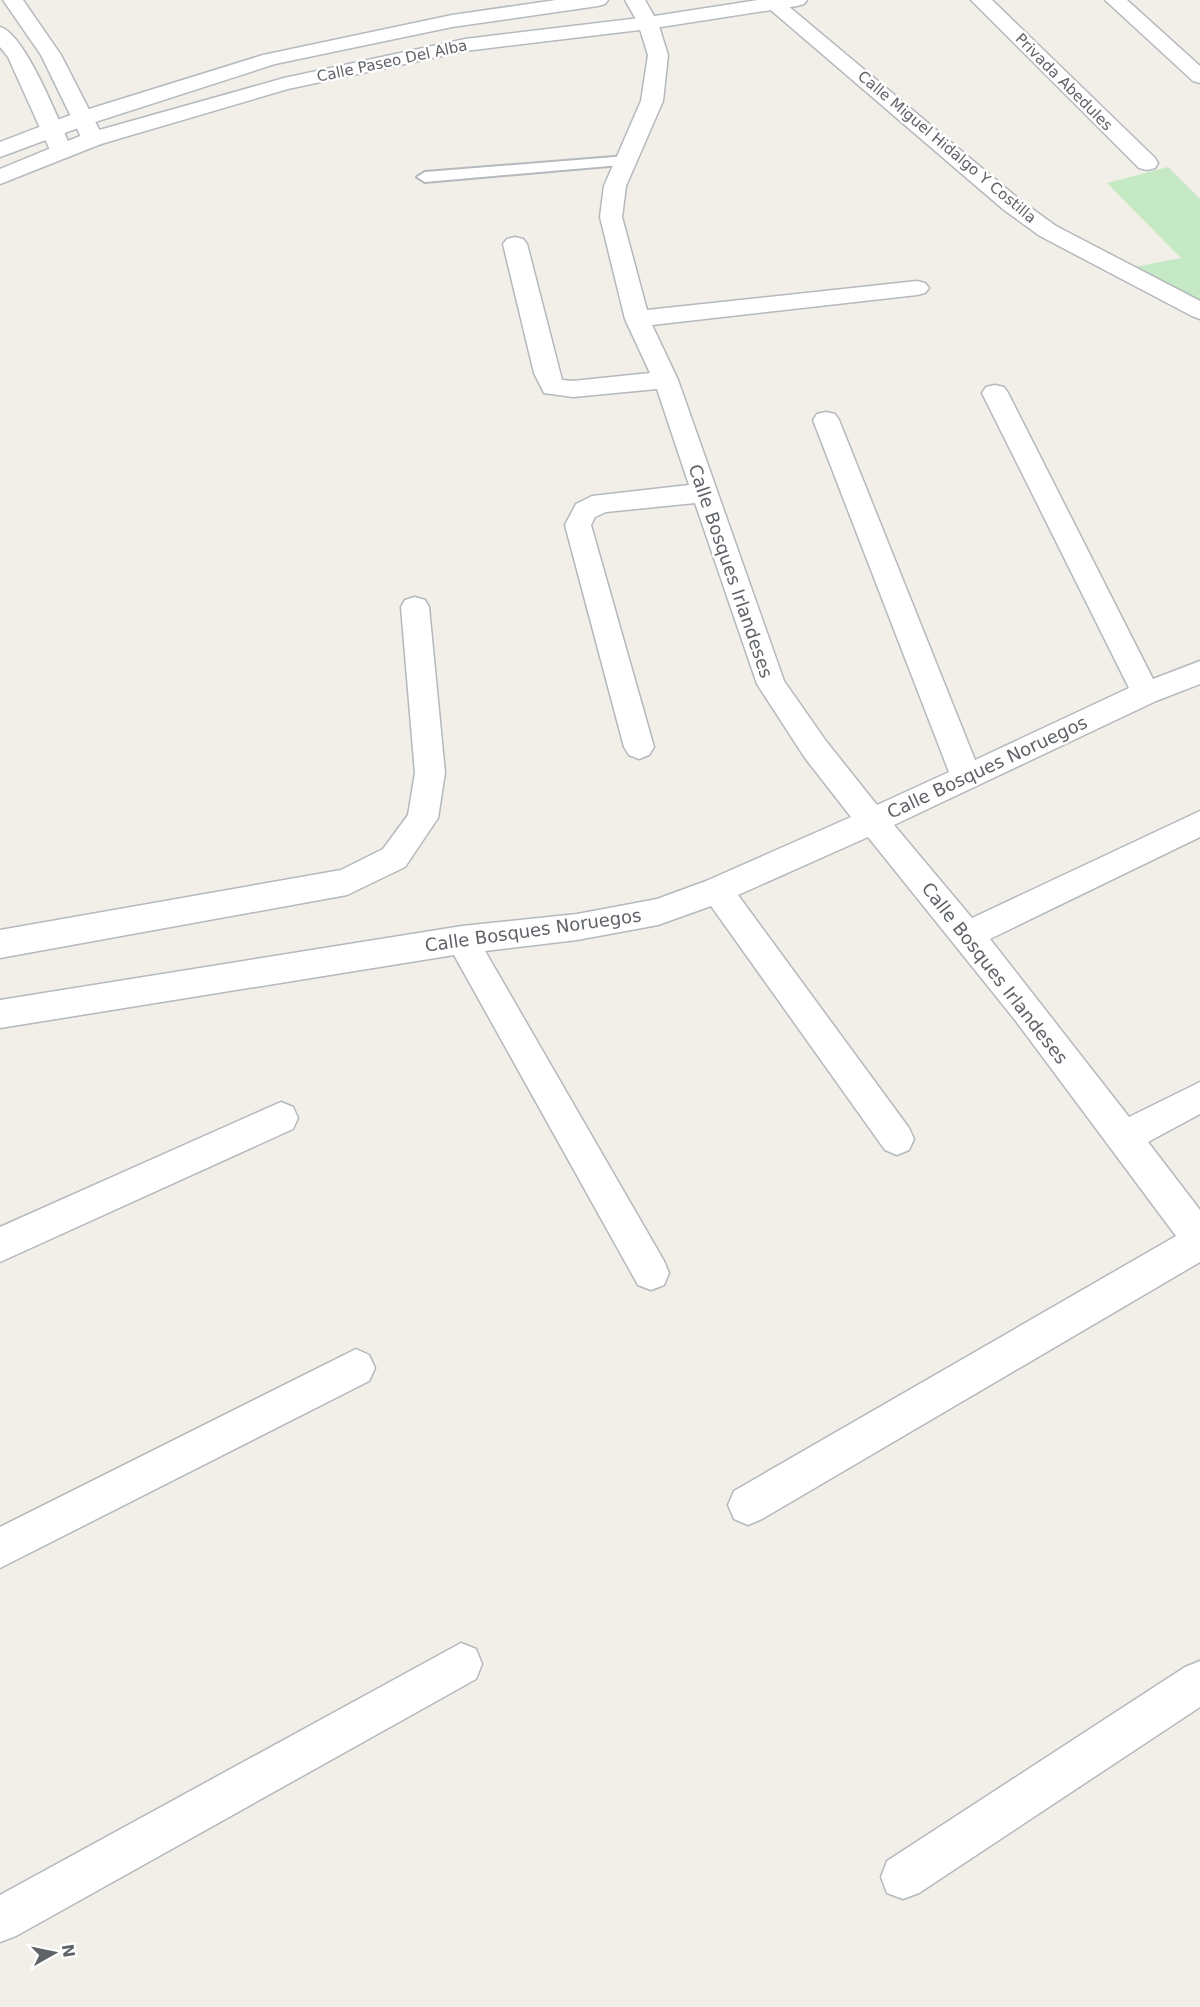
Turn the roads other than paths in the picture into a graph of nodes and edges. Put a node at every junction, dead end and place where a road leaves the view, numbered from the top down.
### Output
1 (598, 0) edge
2 (635, 0) edge
3 (797, 0) edge
4 (981, 0) edge
5 (1115, 0) edge
6 (771, 2) edge
7 (13, 3) edge
8 (648, 23) junction
9 (0, 33) edge
10 (1200, 77) edge
11 (81, 119) junction
12 (52, 129) junction
13 (93, 139) junction
14 (0, 150) edge
15 (61, 150) junction
16 (627, 161) junction
17 (1147, 163) dead end
18 (0, 177) edge
19 (425, 177) dead end
20 (515, 244) dead end
21 (917, 288) dead end
22 (1200, 311) edge
23 (637, 320) junction
24 (666, 380) junction
25 (996, 393) dead end
26 (826, 420) dead end
27 (703, 493) junction
28 (415, 607) dead end
29 (1200, 672) edge
30 (1146, 693) junction
31 (639, 747) dead end
32 (966, 776) junction
33 (873, 821) junction
34 (1200, 824) edge
35 (717, 890) junction
36 (968, 935) junction
37 (462, 939) junction
38 (0, 944) edge
39 (0, 1014) edge
40 (1200, 1097) edge
41 (281, 1118) dead end
42 (1124, 1138) junction
43 (897, 1139) dead end
44 (1200, 1240) edge
45 (0, 1245) edge
46 (651, 1273) dead end
47 (356, 1368) dead end
48 (748, 1505) dead end
49 (0, 1548) edge
50 (461, 1664) dead end
51 (1200, 1682) edge
52 (903, 1877) dead end
53 (0, 1920) edge

1 - 11 street, Calle Paseo Del Alba
2 - 8 street, Calle Bosques Irlandeses
3 - 6 street, Calle Paseo Del Alba
4 - 17 street, Privada Abedules
5 - 10 street
6 - 8 street, Calle Paseo Del Alba
6 - 22 street, Calle Miguel Hidalgo Y Costilla
7 - 11 street
8 - 13 street, Calle Paseo Del Alba
8 - 16 street, Calle Bosques Irlandeses
9 - 12 street
11 - 12 street, Calle Paseo Del Alba
11 - 13 street
12 - 14 street, Calle Paseo Del Alba
12 - 15 street
13 - 15 street, Calle Paseo Del Alba
15 - 18 street, Calle Paseo Del Alba
16 - 19 lane
16 - 23 street, Calle Bosques Irlandeses
20 - 24 street
21 - 23 street
23 - 24 street, Calle Bosques Irlandeses
24 - 27 street, Calle Bosques Irlandeses
25 - 30 street
26 - 32 street
27 - 31 street
27 - 33 street, Calle Bosques Irlandeses
28 - 38 street
29 - 30 street, Calle Bosques Noruegos
30 - 32 street, Calle Bosques Noruegos
32 - 33 street, Calle Bosques Noruegos
33 - 35 street, Calle Bosques Noruegos
33 - 36 street, Calle Bosques Irlandeses
34 - 36 street
35 - 37 street, Calle Bosques Noruegos
35 - 43 street
36 - 42 street, Calle Bosques Irlandeses
37 - 39 street, Calle Bosques Noruegos
37 - 46 street
40 - 42 street
41 - 45 street
42 - 44 street, Calle Bosques Irlandeses
44 - 48 street
47 - 49 street
50 - 53 street
51 - 52 street

